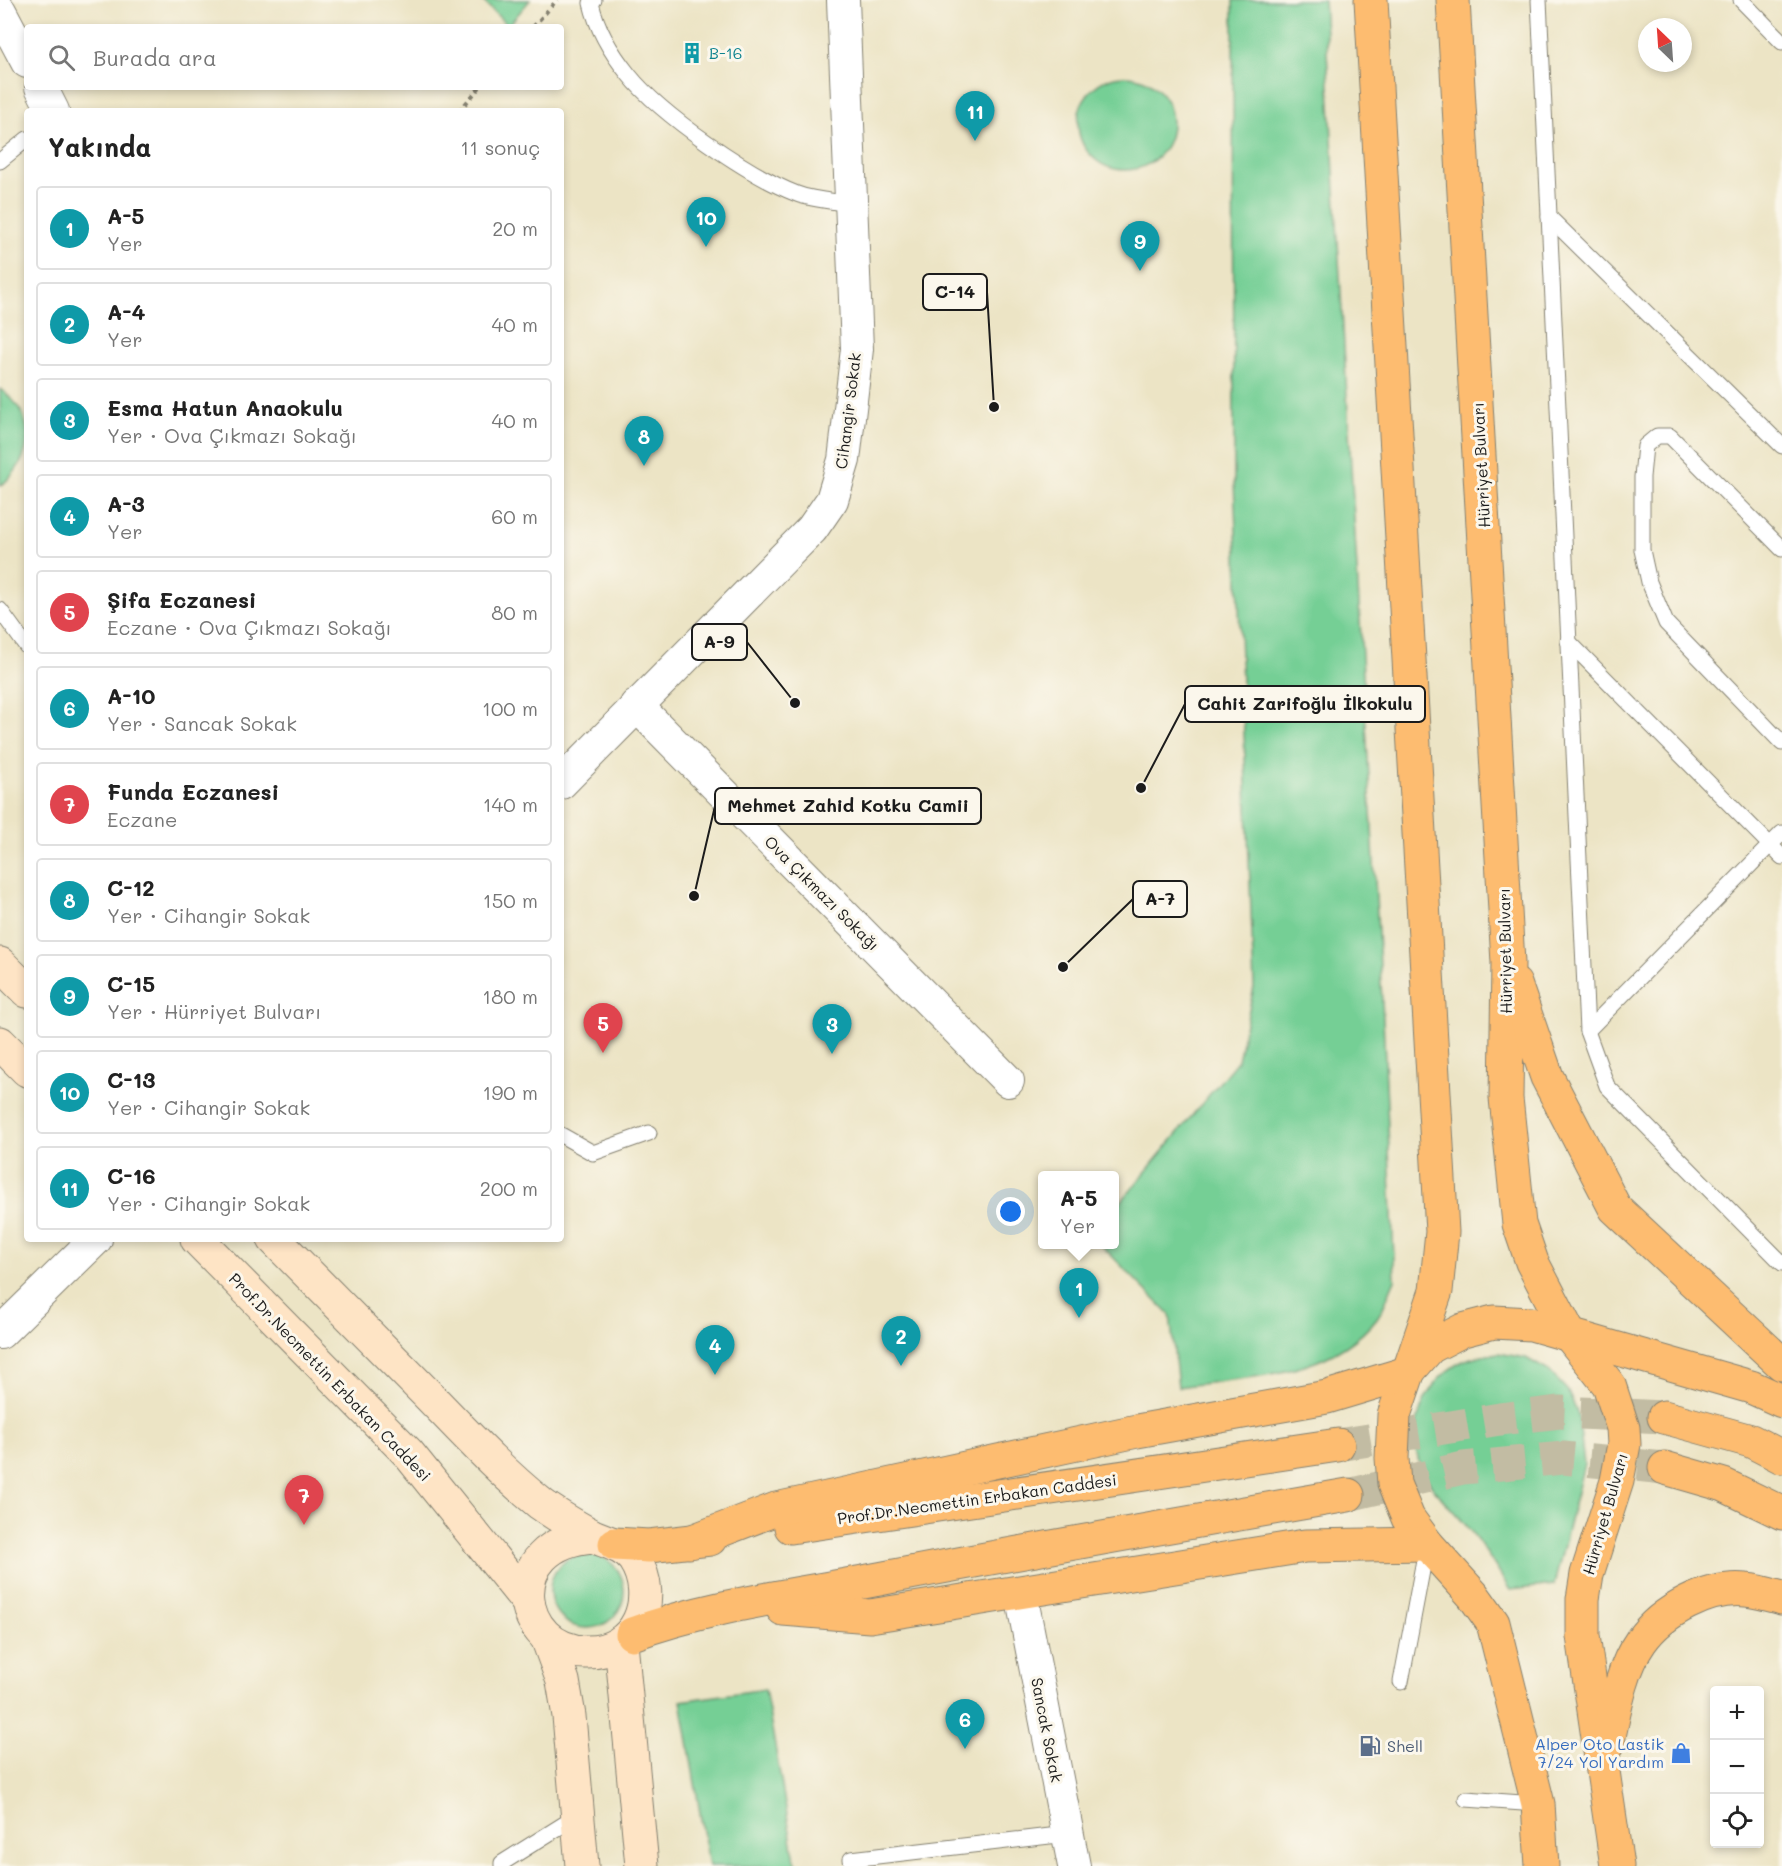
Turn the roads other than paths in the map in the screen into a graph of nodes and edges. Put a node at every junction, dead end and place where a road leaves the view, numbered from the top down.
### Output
1 (594, 0) edge
2 (843, 0) edge
3 (1371, 0) edge
4 (1453, 0) edge
5 (1539, 0) edge
6 (1741, 0) edge
7 (0, 11) edge
8 (1782, 42) edge
9 (24, 56) edge
10 (42, 90) edge
11 (51, 108) edge
12 (24, 141) edge
13 (0, 161) edge
14 (851, 204) junction
15 (1549, 217) junction
16 (1782, 446) edge
17 (1782, 549) edge
18 (0, 610) edge
19 (1569, 641) junction
20 (24, 642) edge
21 (636, 705) junction
22 (1782, 743) edge
23 (564, 780) edge
24 (1782, 833) edge
25 (1770, 845) junction
26 (1782, 857) edge
27 (1508, 963) junction
28 (0, 964) edge
29 (24, 988) edge
30 (1587, 1031) junction
31 (0, 1043) edge
32 (24, 1067) edge
33 (1008, 1081) dead end
34 (649, 1133) dead end
35 (564, 1137) edge
36 (93, 1242) edge
37 (200, 1242) edge
38 (277, 1242) edge
39 (1782, 1263) edge
40 (0, 1334) edge
41 (1571, 1337) junction
42 (1782, 1364) edge
43 (1407, 1373) junction
44 (1782, 1401) edge
45 (1664, 1417) tunnel mouth
46 (1338, 1445) tunnel mouth
47 (1782, 1457) edge
48 (1665, 1468) tunnel mouth
49 (1348, 1495) tunnel mouth
50 (1782, 1513) edge
51 (604, 1540) junction
52 (690, 1542) junction
53 (1427, 1544) junction
54 (1021, 1594) junction
55 (1782, 1598) edge
56 (528, 1602) junction
57 (743, 1605) junction
58 (626, 1638) junction
59 (548, 1640) junction
60 (1401, 1682) dead end
61 (1603, 1763) junction
62 (1466, 1799) dead end
63 (1538, 1803) junction
64 (577, 1816) junction
65 (1068, 1834) junction
66 (502, 1866) edge
67 (582, 1866) edge
68 (642, 1866) edge
69 (852, 1866) edge
70 (1074, 1866) edge
71 (1542, 1866) edge
72 (1617, 1866) edge

1 - 14 lane
2 - 14 street, Cihangir Sokak
3 - 43 main road
4 - 27 main road, Hürriyet Bulvarı
5 - 15 lane
6 - 8 lane
7 - 9 street
10 - 11 street
12 - 13 lane
14 - 21 street, Cihangir Sokak
15 - 16 lane
15 - 19 lane
17 - 22 lane
18 - 20 lane
19 - 25 lane
19 - 30 lane
21 - 23 street, Cihangir Sokak
21 - 33 street, Ova Çıkmazı Sokağı
24 - 25 lane
25 - 26 lane
25 - 30 lane
27 - 41 main road, Hürriyet Bulvarı
27 - 42 main road
28 - 29 main road
30 - 39 lane
31 - 32 main road
34 - 35 lane
36 - 40 street
37 - 56 main road, Prof.Dr.Necmettin Erbakan Caddesi
38 - 51 main road, Prof.Dr.Necmettin Erbakan Caddesi
41 - 43 main road
41 - 44 main road
41 - 61 main road, Hürriyet Bulvarı
43 - 52 main road
43 - 53 main road
45 - 47 main road
46 - 52 main road, Prof.Dr.Necmettin Erbakan Caddesi
48 - 50 main road
49 - 57 main road
51 - 52 main road, Prof.Dr.Necmettin Erbakan Caddesi
51 - 56 main road, Prof.Dr.Necmettin Erbakan Caddesi
51 - 58 main road, Prof.Dr.Necmettin Erbakan Caddesi
53 - 54 main road
53 - 60 lane
53 - 63 main road
54 - 57 main road
54 - 65 street, Sancak Sokak
55 - 61 main road
56 - 59 main road, Prof.Dr.Necmettin Erbakan Caddesi
57 - 58 main road
58 - 59 main road
58 - 68 main road
59 - 64 main road, Prof.Dr.Necmettin Erbakan Caddesi
61 - 72 main road, Hürriyet Bulvarı
62 - 63 lane
63 - 71 main road
64 - 66 lane
64 - 67 main road, Prof.Dr.Necmettin Erbakan Caddesi
65 - 69 lane
65 - 70 street, Sancak Sokak

